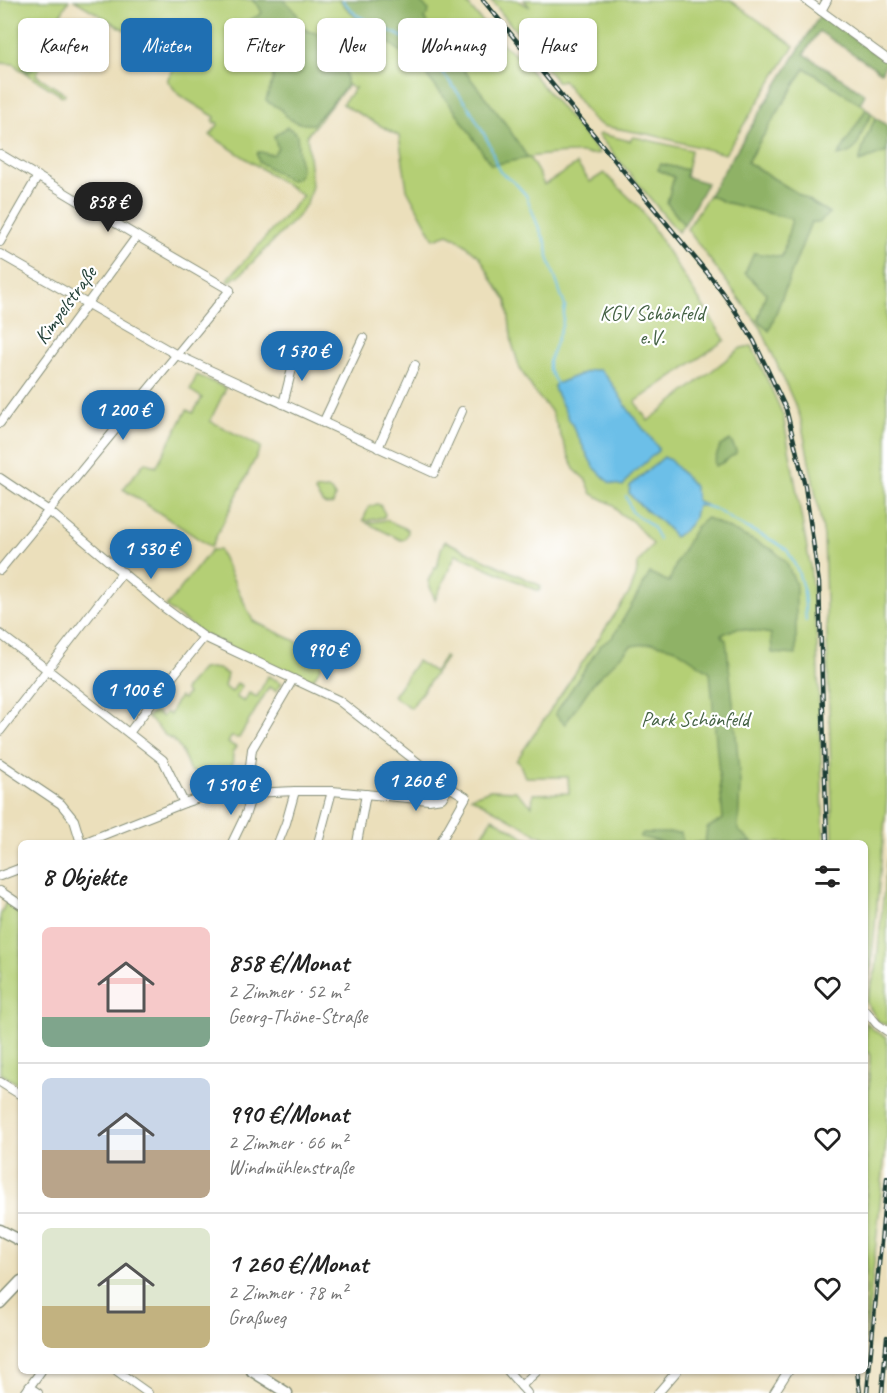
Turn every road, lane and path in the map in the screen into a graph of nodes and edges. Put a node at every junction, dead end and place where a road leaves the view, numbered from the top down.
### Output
1 (806, 0) edge
2 (828, 0) edge
3 (820, 11) junction
4 (887, 59) edge
5 (0, 153) edge
6 (38, 176) junction
7 (137, 236) junction
8 (0, 242) edge
9 (0, 254) edge
10 (88, 304) junction
11 (363, 338) dead end
12 (296, 353) dead end
13 (177, 355) junction
14 (415, 365) dead end
15 (283, 404) junction
16 (462, 411) dead end
17 (0, 423) edge
18 (323, 423) junction
19 (378, 448) junction
20 (0, 478) edge
21 (49, 511) junction
22 (0, 570) edge
23 (123, 572) junction
24 (0, 634) edge
25 (204, 637) junction
26 (48, 670) junction
27 (293, 679) junction
28 (0, 731) edge
29 (129, 733) junction
30 (0, 764) edge
31 (449, 787) junction
32 (295, 791) junction
33 (332, 791) junction
34 (250, 793) junction
35 (366, 794) junction
36 (184, 803) junction
37 (81, 840) edge
38 (90, 840) edge
39 (233, 840) edge
40 (279, 840) edge
41 (319, 840) edge
42 (358, 840) edge
43 (442, 840) edge
44 (18, 869) edge
45 (0, 876) edge
46 (0, 891) edge
47 (18, 903) edge
48 (868, 1013) edge
49 (887, 1030) edge
50 (0, 1082) edge
51 (18, 1093) edge
52 (0, 1230) edge
53 (18, 1239) edge
54 (18, 1284) edge
55 (0, 1303) edge
56 (39, 1374) edge
57 (121, 1374) edge
58 (257, 1374) edge
59 (511, 1374) edge
60 (535, 1374) edge
61 (674, 1374) edge
62 (786, 1374) edge
63 (27, 1390) edge
64 (524, 1390) edge
65 (38, 1393) edge
66 (148, 1393) edge
67 (287, 1393) edge
68 (658, 1393) edge
69 (774, 1393) edge

1 - 3 street
2 - 3 street
3 - 4 street
5 - 6 street
6 - 7 street
6 - 8 street
7 - 10 street, Kimpelstraße
7 - 13 street
9 - 10 street
10 - 13 street
10 - 17 street, Kimpelstraße
11 - 18 street
12 - 15 street
13 - 15 street
13 - 21 street
14 - 19 street
15 - 18 street
16 - 19 street
18 - 19 street
20 - 21 street
21 - 22 street
21 - 23 street
23 - 25 street
23 - 26 street
24 - 26 street
25 - 27 street
25 - 29 street
26 - 28 street
26 - 29 street
27 - 31 street
27 - 34 street
29 - 36 street
30 - 37 street
31 - 35 street
31 - 43 street
32 - 33 street
32 - 34 street
32 - 40 street
33 - 35 street
33 - 41 street
34 - 36 street
34 - 39 street
35 - 42 street
36 - 38 street
44 - 45 street
46 - 47 street
48 - 49 street
50 - 51 street
52 - 53 main road
54 - 55 main road
56 - 63 street
57 - 66 street
58 - 67 main road
59 - 64 street
60 - 64 street
61 - 68 street
62 - 69 street
63 - 65 street

